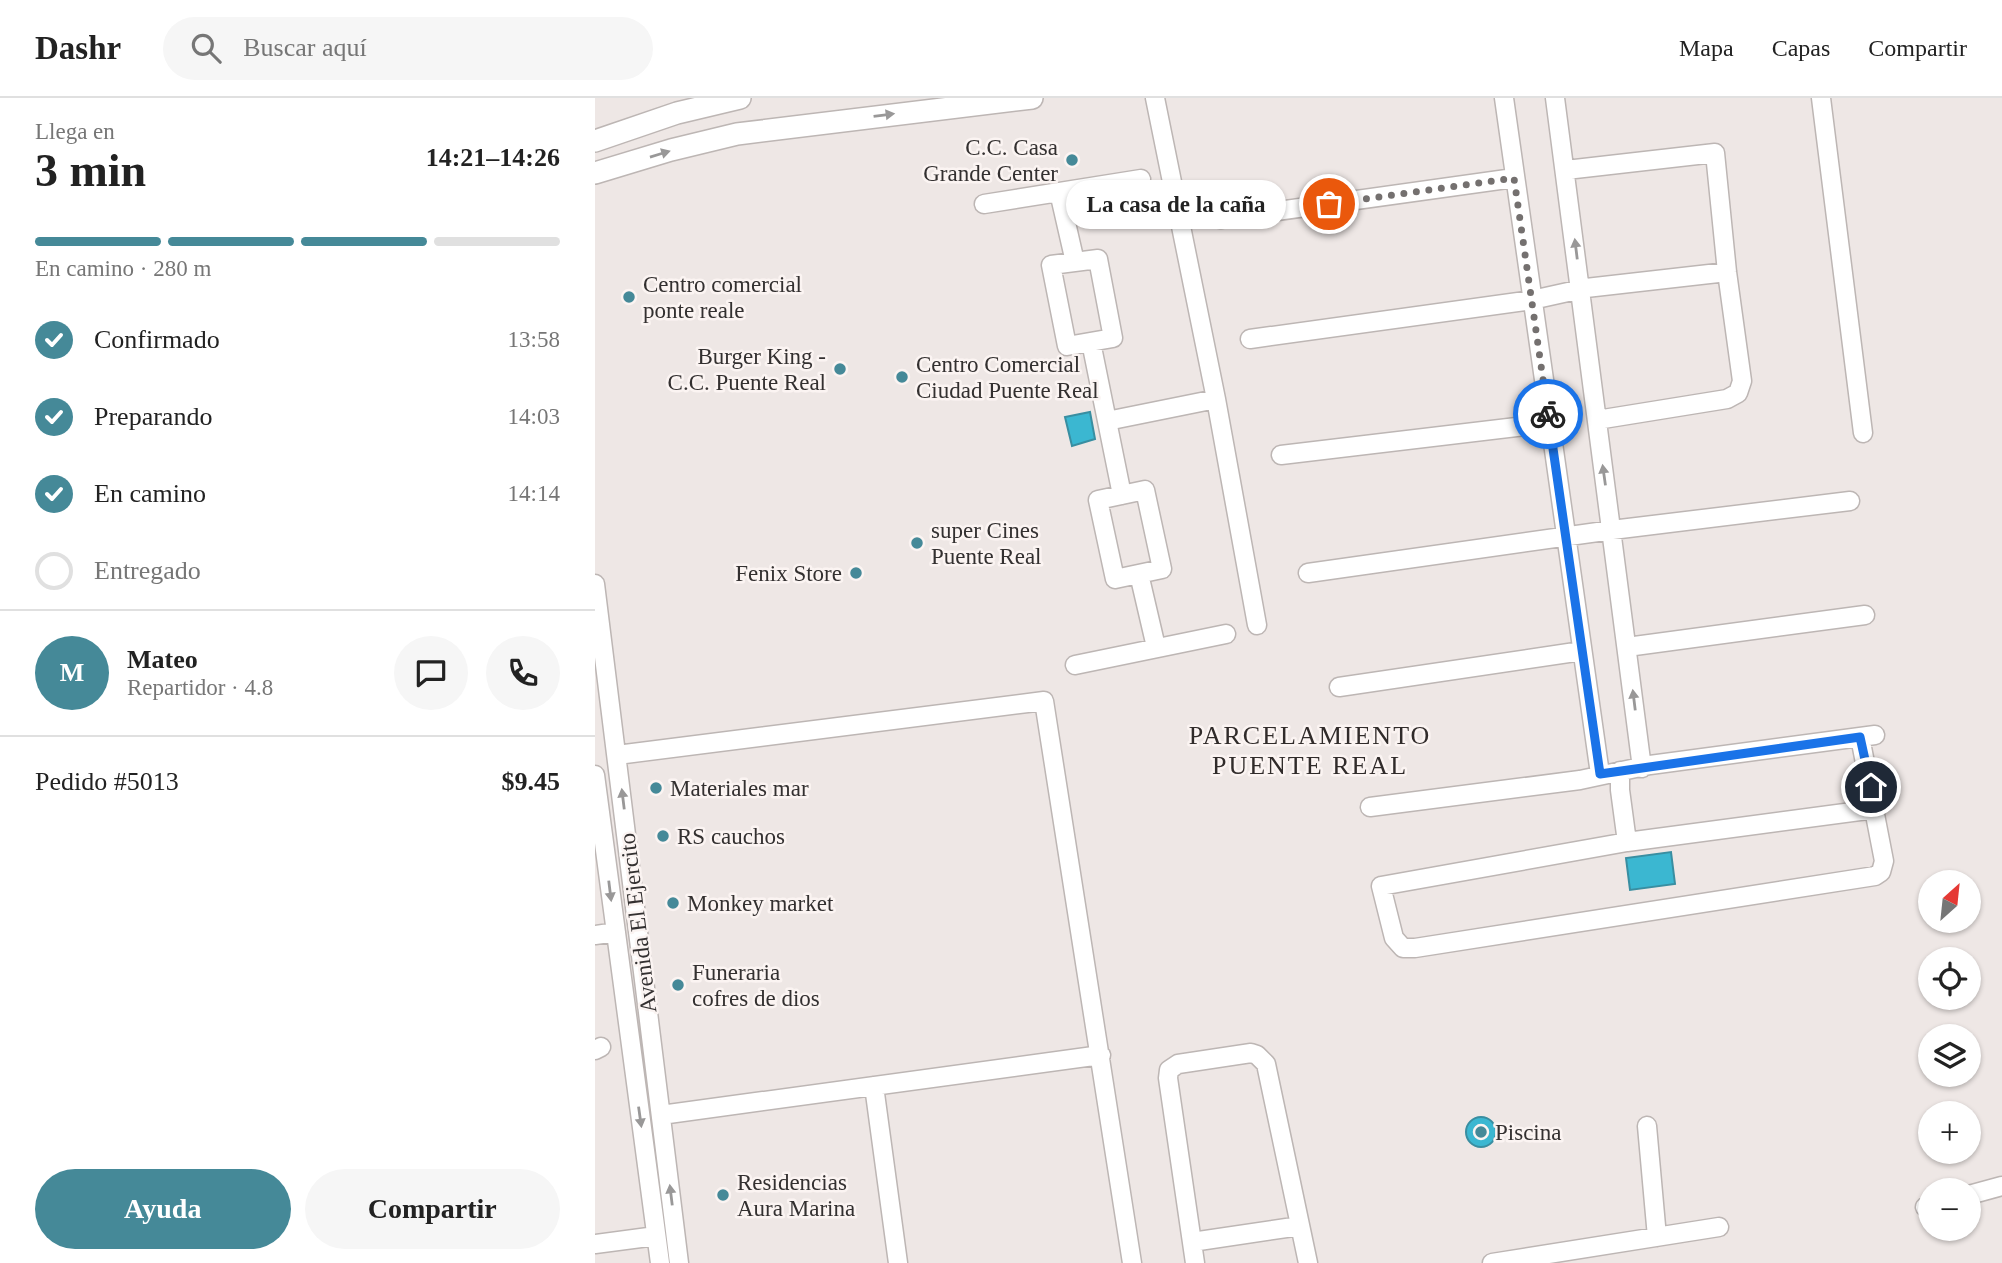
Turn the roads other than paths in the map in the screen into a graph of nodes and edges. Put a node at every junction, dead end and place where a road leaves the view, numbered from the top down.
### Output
1 (740, 98) edge
2 (1032, 98) edge
3 (1155, 98) edge
4 (1504, 98) edge
5 (1555, 98) edge
6 (1821, 98) edge
7 (595, 141) edge
8 (1566, 170) junction
9 (599, 176) edge
10 (1514, 178) junction
11 (1141, 179) dead end
12 (1059, 192) junction
13 (984, 204) dead end
14 (1220, 219) dead end
15 (1075, 262) junction
16 (1727, 272) junction
17 (1581, 290) junction
18 (1532, 300) junction
19 (1250, 339) dead end
20 (1091, 342) junction
21 (1216, 399) junction
22 (1107, 421) junction
23 (1549, 421) junction
24 (1597, 421) junction
25 (1863, 433) dead end
26 (1281, 455) dead end
27 (1122, 495) junction
28 (1850, 501) dead end
29 (1612, 530) junction
30 (1566, 537) junction
31 (1308, 573) dead end
32 (1139, 575) junction
33 (595, 584) edge
34 (1865, 615) dead end
35 (1257, 625) dead end
36 (1226, 634) dead end
37 (1156, 647) junction
38 (1627, 647) junction
39 (1582, 651) junction
40 (1075, 665) dead end
41 (1339, 687) dead end
42 (602, 703) edge
43 (617, 755) junction
44 (1642, 768) junction
45 (1620, 771) junction
46 (1600, 774) junction
47 (595, 775) edge
48 (1370, 807) dead end
49 (1875, 809) junction
50 (1627, 842) junction
51 (616, 932) junction
52 (595, 935) edge
53 (1101, 1055) junction
54 (874, 1086) junction
55 (661, 1115) junction
56 (1647, 1126) dead end
57 (2002, 1186) edge
58 (1981, 1192) edge
59 (1300, 1226) junction
60 (1719, 1227) dead end
61 (656, 1236) junction
62 (1657, 1237) junction
63 (1192, 1241) junction
64 (595, 1244) edge
65 (660, 1263) edge
66 (679, 1263) edge
67 (898, 1263) edge
68 (1132, 1263) edge
69 (1195, 1263) edge
70 (1308, 1263) edge
71 (1492, 1263) edge

1 - 7 street
9 -> 2 street
3 - 21 street
4 - 10 street
5 - 8 street
6 - 25 street
8 - 16 street
17 -> 8 street
10 - 14 street
10 - 18 street
11 - 12 street
12 - 13 street
12 - 15 street
15 - 20 street
15 - 20 street
16 - 17 street
16 - 24 street
17 - 18 street
17 - 24 street
18 - 19 street
18 - 23 street
20 - 22 street
21 - 22 street
21 - 35 street
22 - 27 street
23 - 26 street
23 - 30 street
29 -> 24 street
27 - 32 street
27 - 32 street
28 - 29 street
29 - 30 street
29 - 38 street
30 - 31 street
30 - 39 street
32 - 37 street
33 - 42 street, Avenida El Ejercito
34 - 38 street
36 - 37 street
37 - 40 street
44 -> 38 street
39 - 41 street
39 - 46 street
42 - 43 street, Avenida El Ejercito
43 - 53 street
55 -> 43 street, Avenida El Ejercito
44 - 45 street
44 - 49 street
45 - 46 street
45 - 50 street
46 - 48 street
47 -> 51 street, Avenida El Ejercito
49 - 50 street
49 - 50 street
51 - 52 street
51 -> 61 street, Avenida El Ejercito
53 - 54 street
53 - 68 street
54 - 55 street
54 - 67 street
66 -> 55 street, Avenida El Ejercito
56 - 62 street
57 - 58 street
59 - 63 street
59 - 63 street
59 - 70 street
60 - 62 street
61 - 64 street
61 - 65 street, Avenida El Ejercito
62 - 71 street
63 - 69 street

